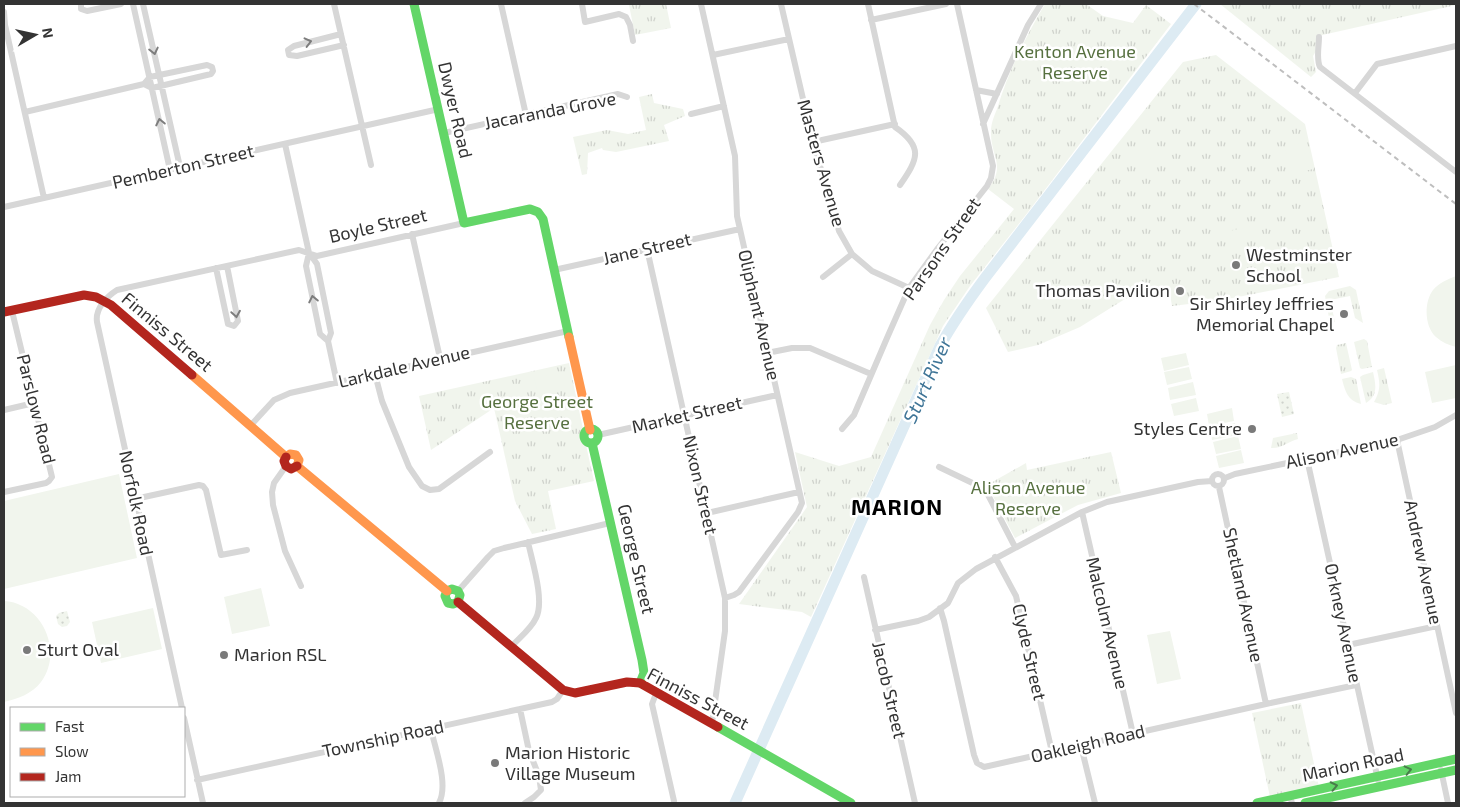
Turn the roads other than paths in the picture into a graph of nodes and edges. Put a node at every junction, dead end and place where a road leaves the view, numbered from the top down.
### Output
1 (81, 4) edge
2 (121, 4) edge
3 (132, 4) edge
4 (143, 4) edge
5 (334, 4) edge
6 (414, 4) edge
7 (501, 4) edge
8 (582, 4) edge
9 (701, 4) edge
10 (781, 4) edge
11 (868, 4) edge
12 (946, 4) edge
13 (957, 4) edge
14 (964, 4) edge
15 (1041, 4) edge
16 (4, 12) edge
17 (959, 14) junction
18 (871, 20) junction
19 (4, 23) edge
20 (341, 34) junction
21 (789, 38) junction
22 (1319, 38) dead end
23 (633, 41) dead end
24 (344, 45) junction
25 (1456, 46) edge
26 (713, 55) junction
27 (159, 75) junction
28 (150, 77) junction
29 (144, 84) junction
30 (161, 86) junction
31 (152, 88) junction
32 (976, 90) junction
33 (1355, 93) junction
34 (997, 94) junction
35 (627, 97) dead end
36 (724, 106) junction
37 (439, 109) junction
38 (25, 112) junction
39 (691, 114) dead end
40 (526, 115) junction
41 (895, 124) junction
42 (983, 124) junction
43 (362, 126) junction
44 (444, 133) junction
45 (813, 142) junction
46 (285, 144) junction
47 (371, 166) dead end
48 (180, 168) junction
49 (170, 170) junction
50 (1456, 172) edge
51 (900, 185) dead end
52 (44, 198) junction
53 (4, 207) edge
54 (538, 212) joint
55 (464, 223) junction
56 (740, 229) junction
57 (412, 234) junction
58 (648, 249) junction
59 (309, 253) junction
60 (852, 254) junction
61 (227, 266) junction
62 (216, 268) junction
63 (554, 270) junction
64 (823, 277) dead end
65 (909, 288) junction
66 (105, 301) junction
67 (8, 312) edge
68 (568, 331) junction
69 (328, 342) junction
70 (767, 353) junction
71 (440, 358) junction
72 (375, 374) junction
73 (872, 374) junction
74 (337, 383) junction
75 (777, 395) junction
76 (34, 403) junction
77 (4, 410) edge
78 (1456, 415) edge
79 (685, 416) junction
80 (251, 425) junction
81 (842, 429) dead end
82 (593, 436) junction
83 (1397, 440) junction
84 (490, 452) dead end
85 (286, 456) junction
86 (1307, 459) junction
87 (286, 466) junction
88 (297, 466) junction
89 (939, 467) dead end
90 (1224, 478) junction
91 (1212, 481) junction
92 (1220, 487) junction
93 (4, 492) edge
94 (799, 492) junction
95 (135, 499) junction
96 (1082, 512) junction
97 (707, 514) junction
98 (610, 523) junction
99 (528, 542) junction
100 (1015, 547) junction
101 (247, 550) dead end
102 (995, 557) junction
103 (864, 578) dead end
104 (301, 586) dead end
105 (458, 591) junction
106 (446, 592) junction
107 (726, 598) junction
108 (458, 602) junction
109 (940, 608) junction
110 (1437, 626) junction
111 (875, 630) junction
112 (1348, 645) junction
113 (511, 647) junction
114 (1456, 673) edge
115 (1448, 675) junction
116 (640, 683) junction
117 (1356, 685) junction
118 (563, 690) junction
119 (657, 691) junction
120 (1266, 704) junction
121 (182, 707) edge
122 (520, 709) junction
123 (1456, 713) edge
124 (185, 722) edge
125 (712, 723) junction
126 (430, 728) junction
127 (1133, 734) junction
128 (1081, 746) junction
129 (1052, 752) junction
130 (1456, 759) edge
131 (1439, 763) junction
132 (1456, 770) edge
133 (1442, 773) junction
134 (1377, 777) junction
135 (198, 780) junction
136 (1379, 787) junction
137 (674, 801) dead end
138 (1290, 801) edge
139 (203, 803) edge
140 (439, 803) edge
141 (525, 803) edge
142 (851, 803) edge
143 (914, 803) edge
144 (1095, 803) edge
145 (1257, 803) edge
146 (1305, 803) edge
147 (1448, 803) edge

1 - 2 street
3 - 28 street
4 -> 27 street
5 - 20 street
6 - 37 street, Dwyer Road
7 - 40 street
8 - 23 street
9 - 26 street, Oliphant Avenue
10 - 21 street, Masters Avenue
11 - 18 street
12 - 18 street
13 - 17 street, Parsons Street
14 - 17 street
15 - 34 street
16 - 19 street
17 - 32 street, Parsons Street
18 - 41 street
19 - 38 street
20 - 24 street
24 -> 20 street
21 - 26 street
21 - 45 street, Masters Avenue
22 - 33 street
24 - 43 street
25 - 33 street
26 - 36 street, Oliphant Avenue
27 - 28 street
27 - 30 street
27 - 30 street
28 - 29 street
28 - 31 street
29 - 31 street
29 - 38 street
30 - 31 street
30 - 48 street
49 -> 31 street
32 - 34 street
32 - 42 street, Parsons Street
33 - 50 street
34 - 42 street
35 - 40 street, Jacaranda Grove
36 - 39 street
36 - 56 street, Oliphant Avenue
37 - 43 street, Pemberton Street
37 - 44 street, Dwyer Road
38 - 52 street
40 - 44 street, Jacaranda Grove
41 - 45 street
41 - 51 street
42 - 65 street, Parsons Street
43 - 46 street, Pemberton Street
43 - 47 street
44 - 55 street, Dwyer Road
45 - 60 street, Masters Avenue
46 - 48 street, Pemberton Street
46 - 59 street
48 - 49 street, Pemberton Street
49 - 52 street, Pemberton Street
52 - 53 street, Pemberton Street
54 - 55 street, Boyle Street
54 - 63 street, George Street
55 - 57 street, Boyle Street
56 - 58 street, Jane Street
56 - 70 street, Oliphant Avenue
57 - 59 street, Boyle Street
57 - 71 street
58 - 63 street, Jane Street
58 - 79 street, Nixon Street
59 - 61 street, Boyle Street
59 - 69 street
69 -> 59 street
60 - 64 street
60 - 65 street, Masters Avenue
61 - 62 street, Boyle Street
61 -> 62 street
62 - 66 street, Boyle Street
63 - 68 street, George Street
65 - 73 street, Parsons Street
66 - 67 street, Finniss Street
66 - 80 street, Finniss Street
66 - 95 street, Norfolk Road
67 - 76 street, Parslow Road
68 - 71 street, Larkdale Avenue
68 - 82 street, George Street
69 - 74 street
70 - 73 street
70 - 75 street, Oliphant Avenue
71 - 72 street, Larkdale Avenue
72 - 74 street, Larkdale Avenue
72 - 84 street
73 - 81 street, Parsons Street
74 - 80 street, Larkdale Avenue
75 - 79 street, Market Street
75 - 94 street, Oliphant Avenue
76 - 77 street
76 - 93 street, Parslow Road
78 - 83 street, Alison Avenue
79 - 82 street, Market Street
79 - 97 street, Nixon Street
80 - 85 street, Finniss Street
82 - 98 street, George Street
83 - 86 street, Alison Avenue
83 - 110 street, Andrew Avenue
85 - 87 street
85 - 88 street
86 - 90 street, Alison Avenue
86 - 112 street, Orkney Avenue
87 - 88 street
87 - 104 street
88 - 106 street
89 - 100 street
90 - 91 street
90 - 92 street
91 - 92 street
91 - 96 street
92 - 120 street, Shetland Avenue
94 - 97 street
94 - 107 street, Oliphant Avenue
95 - 101 street
95 - 121 street, Norfolk Road
96 - 100 street
96 - 127 street, Malcolm Avenue
97 - 107 street, Nixon Street
98 - 99 street
98 - 116 street, George Street
99 - 105 street
99 - 113 street
100 - 102 street
102 - 109 street
102 - 129 street, Clyde Street
103 - 111 street, Jacob Street
105 - 106 street
105 - 108 street
106 - 108 street
107 - 125 street, Nixon Street
108 - 113 street
109 - 111 street
109 - 129 street, Oakleigh Road
110 - 112 street
110 - 115 street, Andrew Avenue
111 - 143 street, Jacob Street
112 - 117 street, Orkney Avenue
113 - 118 street
114 - 115 street
115 - 123 street, Andrew Avenue
116 - 118 street, Finniss Street
116 - 119 street, Finniss Street
117 - 120 street, Oakleigh Road
117 - 134 street, Orkney Avenue
118 - 122 street, Township Road
119 - 125 street, Finniss Street
119 - 137 street
120 - 127 street, Oakleigh Road
122 - 126 street, Township Road
122 - 141 street
124 - 135 street
125 - 142 street, Finniss Street
126 - 135 street, Township Road
126 - 140 street
127 - 128 street, Oakleigh Road
128 - 129 street, Oakleigh Road
128 - 144 street
130 - 131 street, Marion Road
131 - 133 street
134 -> 131 street, Marion Road
132 - 133 street, Marion Road
133 - 136 street, Marion Road
133 - 147 street
134 - 136 street, Orkney Avenue
138 -> 134 street, Marion Road
135 - 139 street
136 - 146 street, Marion Road
138 - 145 street, Marion Road

